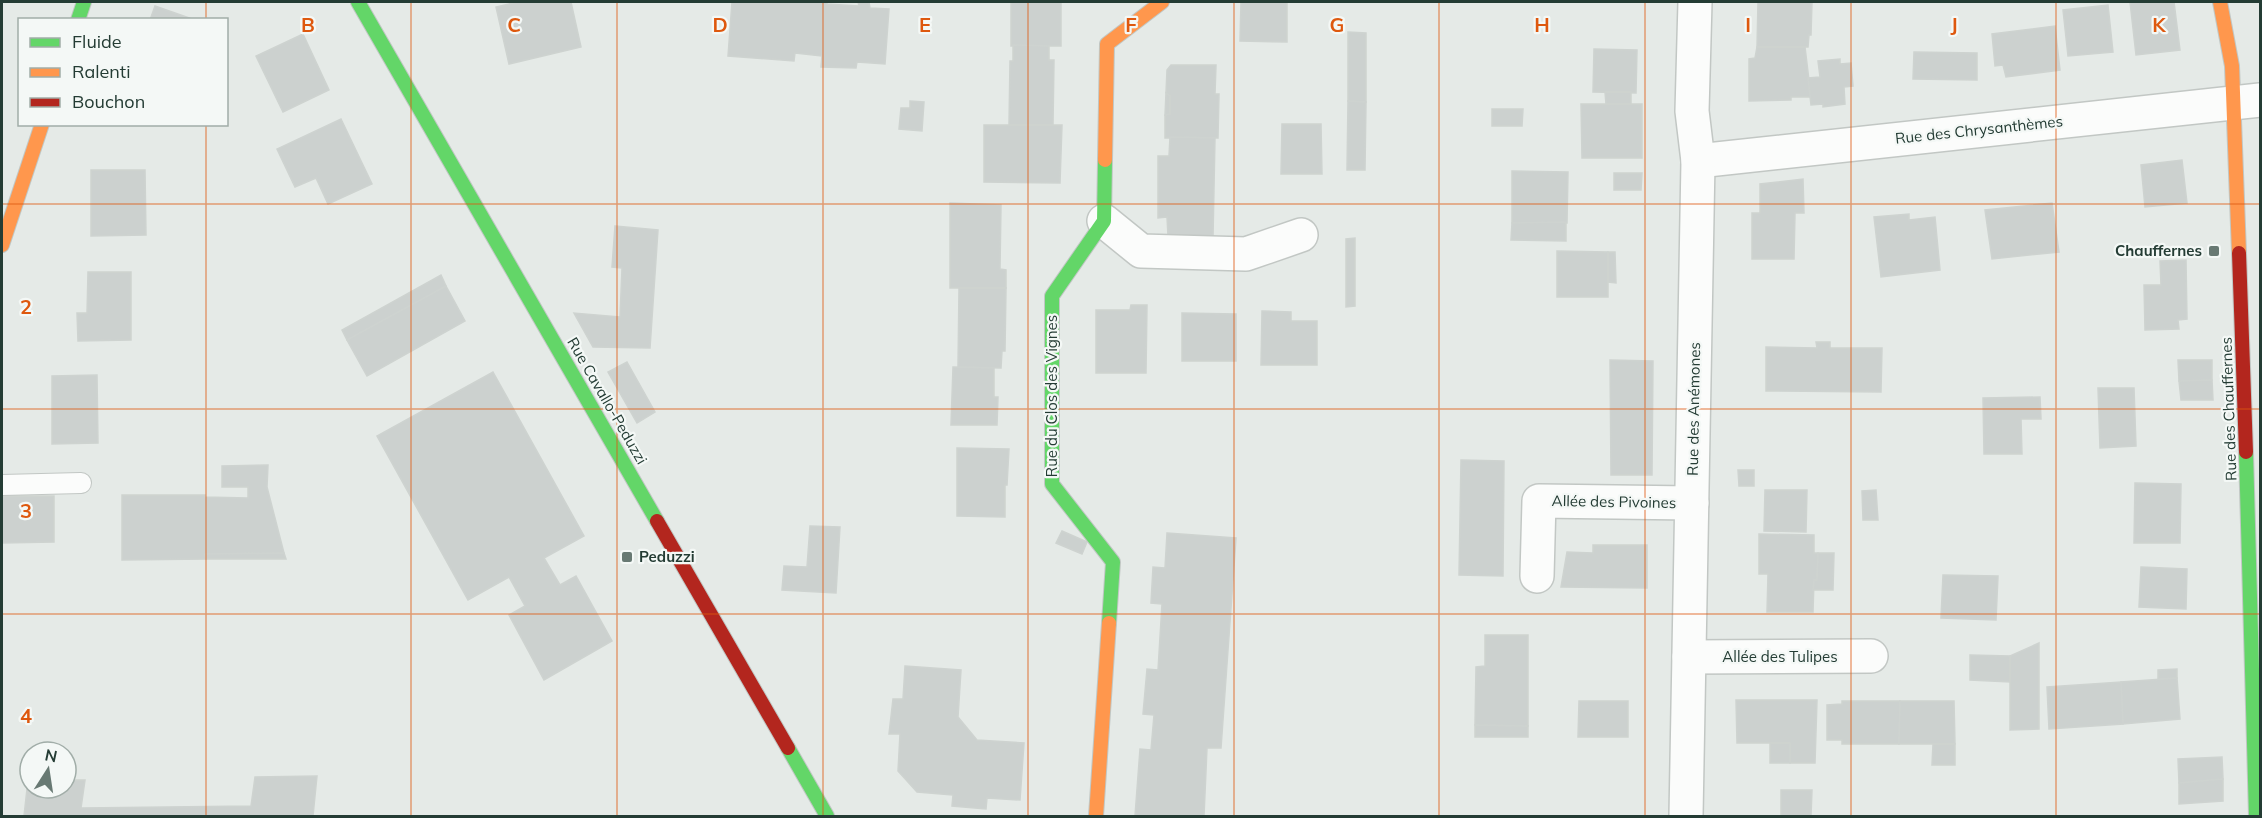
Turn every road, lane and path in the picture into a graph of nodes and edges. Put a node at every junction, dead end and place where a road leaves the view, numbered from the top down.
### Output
1 (84, 2) edge
2 (358, 2) edge
3 (1161, 2) edge
4 (1695, 2) edge
5 (2220, 2) edge
6 (79, 18) edge
7 (2247, 101) edge
8 (41, 126) edge
9 (1698, 161) junction
10 (1104, 221) junction
11 (1301, 235) dead end
12 (2, 245) edge
13 (81, 483) dead end
14 (2, 485) edge
15 (1692, 503) junction
16 (1537, 576) dead end
17 (2256, 621) edge
18 (1871, 656) dead end
19 (1689, 657) junction
20 (827, 816) edge
21 (1096, 816) edge
22 (1686, 816) edge
23 (2256, 816) edge

1 - 6 street
2 - 20 street, Rue Cavallo-Peduzzi
3 - 10 street
4 - 9 street, Rue des Anémones
5 - 7 street, Rue des Chauffernes
7 - 9 street, Rue des Chrysanthèmes
7 - 17 street, Rue des Chauffernes
8 - 12 street
9 - 15 street, Rue des Anémones
10 - 11 street
10 - 21 street, Rue du Clos des Vignes
13 - 14 lane
15 - 16 street, Allée des Pivoines
15 - 19 street, Rue des Anémones
17 - 23 street, Rue des Chauffernes
18 - 19 street, Allée des Tulipes
19 - 22 street, Rue des Anémones

